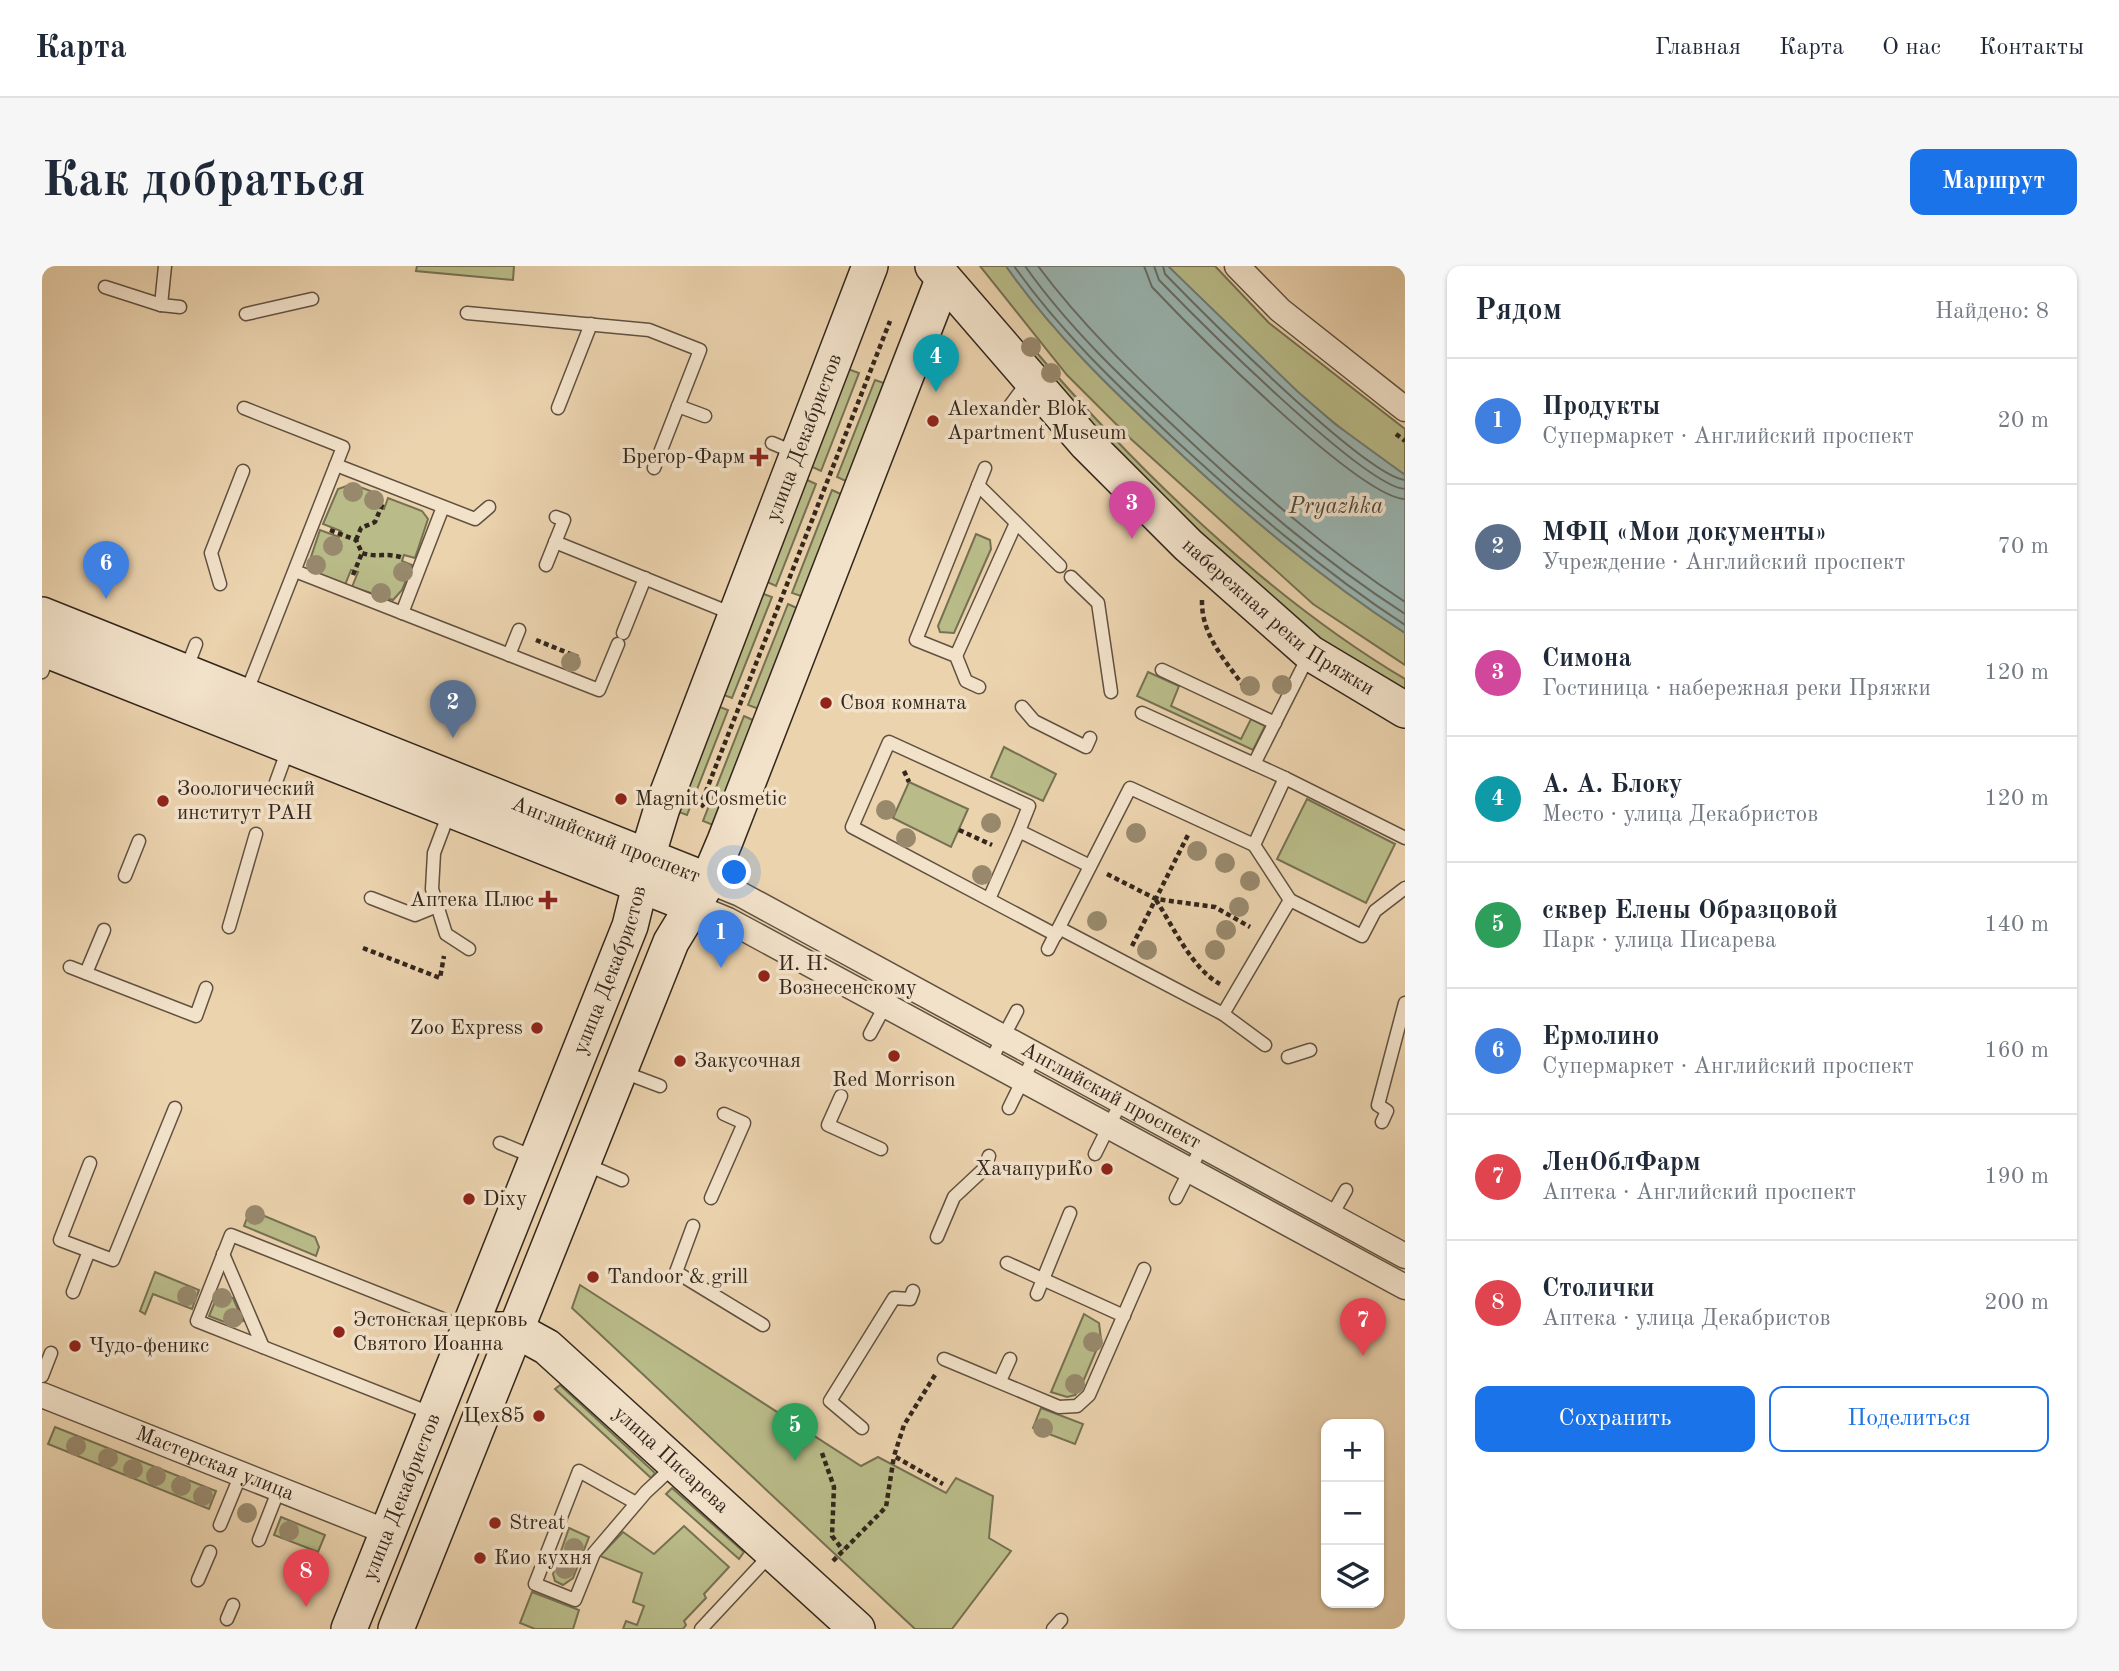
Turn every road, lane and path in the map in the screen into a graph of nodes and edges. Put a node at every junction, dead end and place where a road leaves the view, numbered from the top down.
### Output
1 (165, 266) edge
2 (1237, 266) edge
3 (865, 269) edge
4 (938, 273) edge
5 (105, 287) dead end
6 (312, 299) dead end
7 (161, 305) junction
8 (180, 307) dead end
9 (467, 313) dead end
10 (246, 314) dead end
11 (890, 321) dead end
12 (591, 324) junction
13 (678, 406) junction
14 (244, 408) dead end
15 (558, 408) dead end
16 (1405, 410) edge
17 (705, 416) dead end
18 (788, 455) junction
19 (336, 465) junction
20 (654, 468) dead end
21 (985, 468) dead end
22 (243, 471) dead end
23 (827, 481) junction
24 (978, 485) junction
25 (390, 486) junction
26 (860, 494) junction
27 (443, 506) junction
28 (489, 507) dead end
29 (556, 517) dead end
30 (1016, 523) junction
31 (313, 524) junction
32 (356, 540) junction
33 (555, 542) junction
34 (421, 565) junction
35 (545, 565) dead end
36 (1060, 566) dead end
37 (295, 571) junction
38 (1071, 577) dead end
39 (645, 578) junction
40 (220, 584) dead end
41 (1202, 596) dead end
42 (402, 613) junction
43 (736, 614) junction
44 (42, 615) edge
45 (519, 632) joint
46 (1310, 653) junction
47 (509, 655) junction
48 (956, 656) junction
49 (45, 657) edge
50 (578, 657) dead end
51 (1162, 670) dead end
52 (979, 687) dead end
53 (1111, 692) dead end
54 (1022, 707) dead end
55 (240, 710) junction
56 (1405, 710) edge
57 (1142, 713) dead end
58 (1275, 723) junction
59 (295, 732) junction
60 (1090, 738) dead end
61 (1254, 764) junction
62 (1285, 778) junction
63 (276, 782) dead end
64 (701, 804) dead end
65 (451, 810) junction
66 (1196, 819) junction
67 (958, 830) dead end
68 (1019, 831) junction
69 (256, 834) dead end
70 (1405, 838) edge
71 (139, 841) dead end
72 (1254, 845) junction
73 (1009, 853) junction
74 (1090, 866) junction
75 (643, 871) junction
76 (125, 876) dead end
77 (1405, 888) edge
78 (701, 894) junction
79 (371, 898) dead end
80 (989, 899) junction
81 (1156, 899) junction
82 (1290, 900) junction
83 (437, 906) junction
84 (229, 928) dead end
85 (104, 930) dead end
86 (1058, 931) junction
87 (446, 934) junction
88 (1268, 937) junction
89 (363, 948) dead end
90 (469, 949) dead end
91 (1048, 949) dead end
92 (1124, 962) junction
93 (69, 967) dead end
94 (86, 973) junction
95 (899, 980) junction
96 (206, 988) dead end
97 (1236, 992) junction
98 (1405, 1003) edge
99 (885, 1005) junction
100 (1017, 1011) dead end
101 (1223, 1014) junction
102 (870, 1034) dead end
103 (1003, 1037) junction
104 (1265, 1045) dead end
105 (1310, 1050) dead end
106 (1035, 1055) junction
107 (1288, 1057) dead end
108 (990, 1062) junction
109 (619, 1070) junction
110 (1023, 1080) junction
111 (660, 1086) dead end
112 (841, 1096) dead end
113 (1121, 1102) junction
114 (175, 1108) dead end
115 (1009, 1108) dead end
116 (724, 1114) dead end
117 (1381, 1122) dead end
118 (1109, 1126) junction
119 (500, 1143) dead end
120 (1202, 1146) junction
121 (881, 1149) dead end
122 (1095, 1154) dead end
123 (989, 1156) dead end
124 (537, 1158) junction
125 (90, 1163) dead end
126 (582, 1163) junction
127 (1190, 1170) junction
128 (622, 1180) dead end
129 (1346, 1190) dead end
130 (711, 1198) dead end
131 (1176, 1198) dead end
132 (1070, 1213) dead end
133 (1331, 1216) junction
134 (693, 1226) dead end
135 (937, 1237) dead end
136 (1319, 1240) junction
137 (89, 1251) junction
138 (223, 1254) junction
139 (1405, 1256) edge
140 (1007, 1263) dead end
141 (1144, 1269) dead end
142 (1043, 1279) junction
143 (1405, 1287) edge
144 (913, 1291) dead end
145 (73, 1292) dead end
146 (1037, 1294) dead end
147 (1124, 1316) junction
148 (763, 1325) dead end
149 (468, 1329) junction
150 (516, 1330) junction
151 (263, 1347) junction
152 (51, 1353) dead end
153 (944, 1359) joint
154 (1010, 1359) dead end
155 (42, 1376) edge
156 (1000, 1381) junction
157 (42, 1395) edge
158 (434, 1415) junction
159 (862, 1428) dead end
160 (822, 1453) dead end
161 (894, 1456) junction
162 (675, 1464) junction
163 (241, 1474) junction
164 (943, 1484) dead end
165 (279, 1489) junction
166 (636, 1503) junction
167 (220, 1525) dead end
168 (387, 1532) junction
169 (259, 1540) dead end
170 (843, 1550) junction
171 (210, 1552) dead end
172 (773, 1552) junction
173 (833, 1561) dead end
174 (198, 1580) dead end
175 (233, 1605) dead end
176 (227, 1619) dead end
177 (401, 1628) edge
178 (349, 1629) edge
179 (701, 1629) edge
180 (857, 1629) edge

1 - 7 lane
2 - 16 street
3 - 18 main road, улица Декабристов
4 - 26 main road, улица Декабристов
4 - 46 main road, набережная реки Пряжки
5 - 7 lane
6 - 10 lane
7 - 8 lane
9 - 12 lane
11 - 23 path
12 - 13 lane
12 - 15 lane
13 - 17 lane
13 - 20 lane
14 - 19 lane
18 - 23 path
18 - 43 main road, улица Декабристов
19 - 25 lane
19 - 31 lane
21 - 24 lane
22 - 40 lane
23 - 26 path
23 - 64 path
24 - 30 lane
24 - 48 lane
25 - 27 lane
25 - 32 path
26 - 78 main road, улица Декабристов
27 - 28 lane
27 - 34 lane
29 - 33 lane
30 - 36 lane
30 - 48 lane
31 - 32 path
31 - 37 lane
32 - 34 path
33 - 35 lane
33 - 39 lane
34 - 42 lane
37 - 42 lane
37 - 55 lane
38 - 53 lane
39 - 43 lane
39 - 47 lane
41 - 58 path
42 - 47 lane
43 - 75 main road, улица Декабристов
44 - 55 main road, Английский проспект
45 - 47 lane
45 - 50 path
46 - 56 main road, набережная реки Пряжки
46 - 58 lane
48 - 52 lane
49 - 55 main road, Английский проспект
51 - 58 lane
54 - 60 lane
55 - 59 main road, Английский проспект
57 - 61 lane
58 - 61 lane
59 - 63 lane
59 - 65 main road, Английский проспект
59 - 75 main road, Английский проспект
61 - 62 lane
62 - 70 lane
62 - 72 lane
65 - 75 main road, Английский проспект
65 - 83 lane
66 - 72 lane
66 - 74 lane
66 - 81 path
67 - 73 path
68 - 73 lane
68 - 74 lane
68 - 80 lane
69 - 84 lane
71 - 76 lane
72 - 82 lane
73 - 80 lane
74 - 81 path
74 - 86 lane
75 - 78 main road, Английский проспект
75 - 124 main road, улица Декабристов
77 - 82 lane
78 - 95 street, Английский проспект
78 - 99 street, Английский проспект
78 - 109 main road, улица Декабристов
79 - 83 lane
80 - 86 lane
81 - 88 path
81 - 92 path
81 - 97 path
82 - 88 lane
83 - 87 lane
85 - 94 lane
86 - 91 lane
86 - 92 lane
87 - 89 path
87 - 90 lane
88 - 97 lane
92 - 101 lane
93 - 94 lane
94 - 96 lane
95 - 99 lane
95 - 103 street, Английский проспект
97 - 101 lane
98 - 117 lane
99 - 102 lane
99 - 108 street, Английский проспект
100 - 103 lane
101 - 104 lane
103 - 106 street, Английский проспект
103 - 108 lane
105 - 107 lane
106 - 110 lane
106 - 113 street, Английский проспект
108 - 110 street, Английский проспект
109 - 111 lane
109 - 126 main road, улица Декабристов
110 - 115 lane
110 - 118 street, Английский проспект
112 - 121 lane
113 - 118 lane
113 - 120 street, Английский проспект
114 - 137 lane
116 - 130 lane
118 - 122 lane
118 - 127 street, Английский проспект
119 - 124 lane
120 - 127 lane
120 - 133 street, Английский проспект
123 - 135 lane
124 - 149 main road, улица Декабристов
125 - 137 lane
126 - 128 lane
126 - 150 main road, улица Декабристов
127 - 131 lane
127 - 136 street, Английский проспект
129 - 133 lane
132 - 142 lane
133 - 136 lane
133 - 139 street, Английский проспект
134 - 148 lane
136 - 143 street, Английский проспект
137 - 145 lane
138 - 149 lane
138 - 151 lane
138 - 151 lane
140 - 142 lane
141 - 147 lane
142 - 146 lane
142 - 147 lane
144 - 159 lane
147 - 156 lane
149 - 150 main road, улица Писарева
149 - 158 main road, улица Декабристов
150 - 162 main road, улица Писарева
150 - 177 main road, улица Декабристов
151 - 158 lane
152 - 155 lane
153 - 156 lane
153 - 161 path
154 - 156 lane
157 - 163 street, Мастерская улица
158 - 168 main road, улица Декабристов
160 - 170 path
161 - 164 path
161 - 170 path
162 - 166 lane
162 - 172 main road, улица Писарева
163 - 165 street, Мастерская улица
163 - 167 lane
165 - 168 street, Мастерская улица
165 - 169 lane
166 - 166 lane
168 - 178 main road, улица Декабристов
170 - 173 path
171 - 174 lane
172 - 179 lane
172 - 180 main road, улица Писарева
175 - 176 lane

